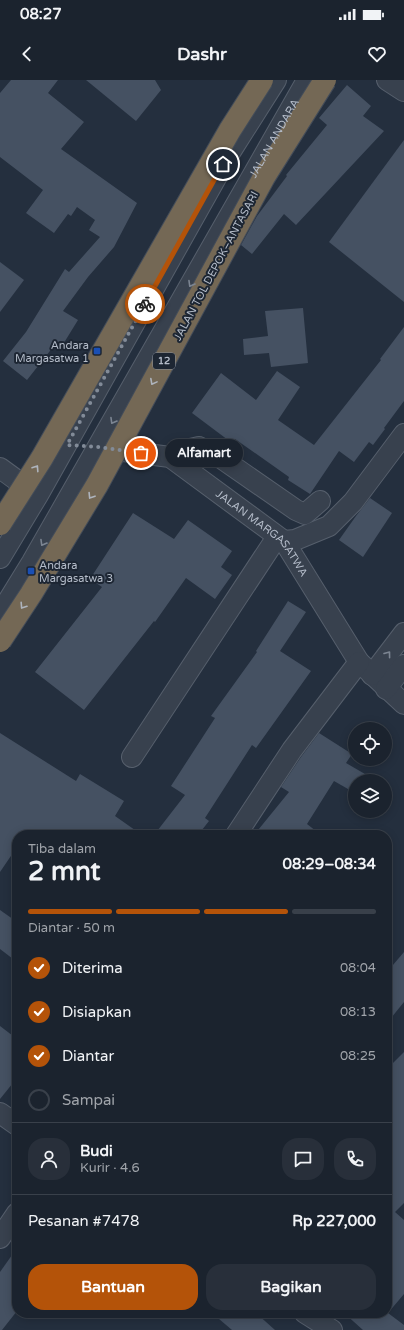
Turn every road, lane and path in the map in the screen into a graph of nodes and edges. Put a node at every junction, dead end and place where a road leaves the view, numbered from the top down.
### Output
1 (262, 80) edge
2 (276, 80) edge
3 (307, 80) edge
4 (325, 80) edge
5 (387, 80) edge
6 (404, 91) edge
7 (231, 151) junction
8 (258, 166) junction
9 (404, 434) edge
10 (67, 445) junction
11 (98, 447) junction
12 (170, 457) junction
13 (0, 468) edge
14 (38, 495) junction
15 (320, 501) dead end
16 (62, 510) junction
17 (0, 524) edge
18 (281, 539) junction
19 (0, 558) edge
20 (0, 614) edge
21 (404, 633) edge
22 (0, 640) edge
23 (404, 665) edge
24 (365, 668) junction
25 (386, 689) junction
26 (404, 704) edge
27 (132, 757) dead end
28 (239, 830) edge
29 (0, 1113) edge
30 (12, 1121) edge
31 (12, 1220) edge
32 (0, 1238) edge
33 (313, 1318) edge
34 (332, 1330) edge

17 -> 1 highway, bridge
2 - 7 street
3 - 8 street, JALAN ANDARA
4 -> 22 highway, JALAN TOL DEPOK–ANTASARI / 12, bridge
5 - 6 street
7 - 8 street
7 - 10 street
8 -> 11 street, JALAN ANDARA
9 - 18 street
10 - 11 street, JALAN MARGASATWA
10 - 14 street
11 - 12 street, JALAN MARGASATWA
11 - 16 street, JALAN ANDARA
12 - 15 street
12 - 18 street, JALAN MARGASATWA
13 - 14 street
14 - 16 street
14 - 19 street
16 -> 20 street, JALAN ANDARA
18 - 24 street, JALAN MARGASATWA
18 - 27 street
24 -> 21 street
23 - 25 street
24 - 25 street, JALAN MARGASATWA
24 - 28 street
25 - 26 street, JALAN MARGASATWA
29 - 30 street
31 - 32 street
33 - 34 street

